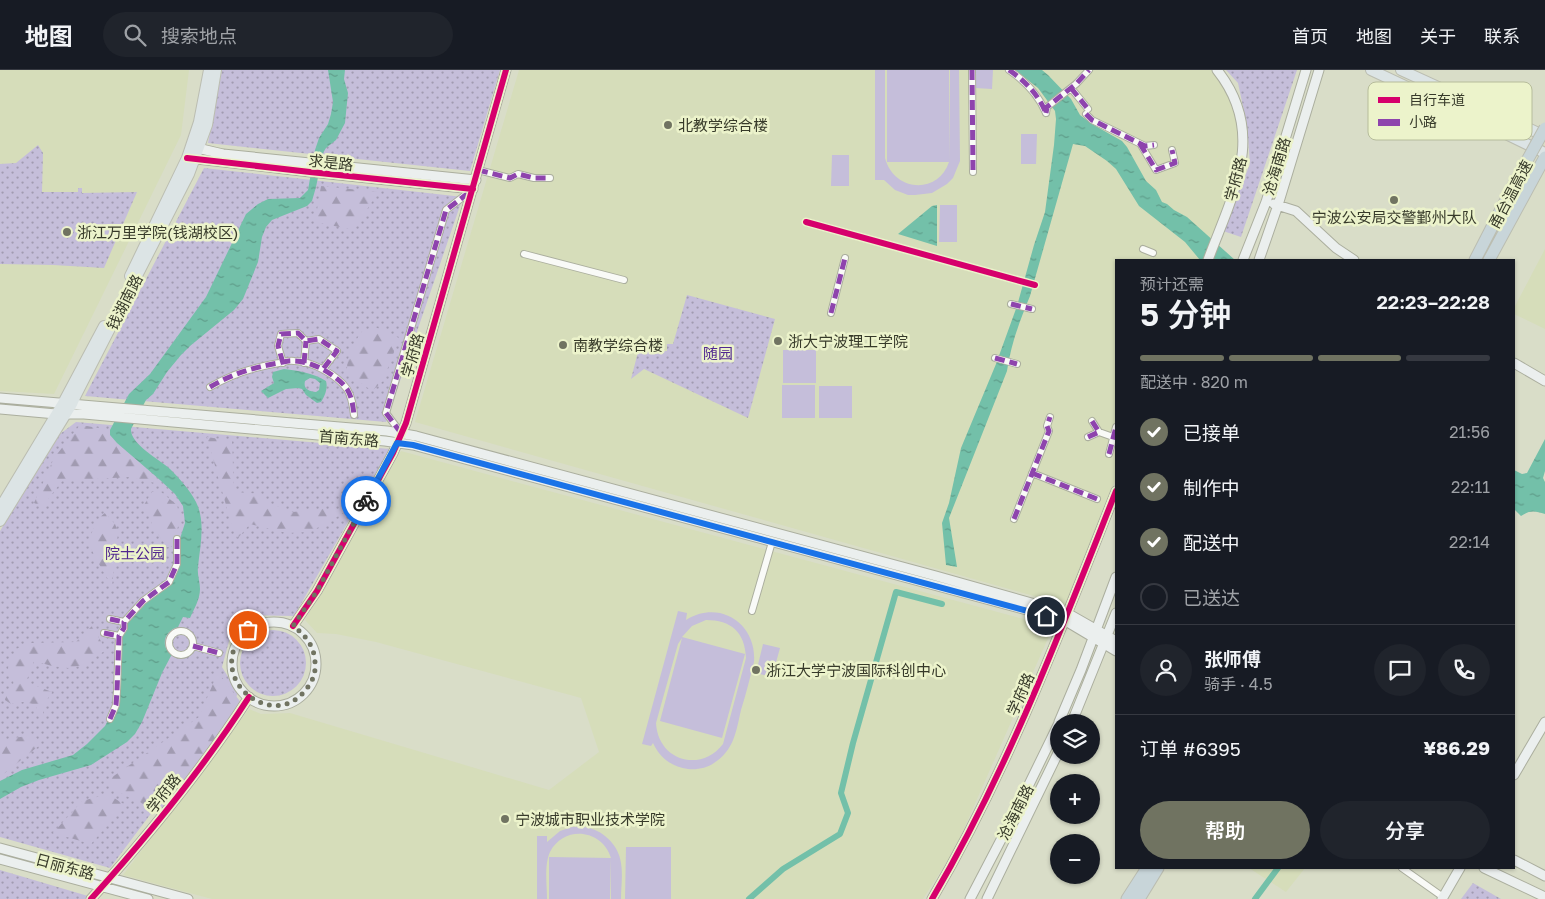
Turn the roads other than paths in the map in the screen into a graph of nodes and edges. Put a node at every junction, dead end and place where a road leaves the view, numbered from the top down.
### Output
1 (209, 70) edge
2 (216, 70) edge
3 (506, 70) edge
4 (972, 70) edge
5 (1009, 70) edge
6 (1089, 70) edge
7 (1217, 70) edge
8 (1306, 70) edge
9 (1319, 70) edge
10 (1371, 70) edge
11 (1401, 70) edge
12 (1397, 82) edge
13 (1427, 82) edge
14 (1069, 90) junction
15 (1545, 128) edge
16 (1532, 130) edge
17 (1545, 136) edge
18 (1518, 140) edge
19 (1140, 144) junction
20 (1154, 145) dead end
21 (195, 147) junction
22 (1172, 150) dead end
23 (1545, 153) edge
24 (1545, 157) edge
25 (191, 159) junction
26 (478, 170) junction
27 (973, 172) dead end
28 (550, 178) dead end
29 (475, 184) junction
30 (1266, 202) junction
31 (1278, 206) junction
32 (806, 222) dead end
33 (1143, 249) dead end
34 (1153, 253) dead end
35 (524, 254) dead end
36 (845, 258) dead end
37 (1208, 259) edge
38 (1243, 259) edge
39 (1258, 259) edge
40 (1352, 259) edge
41 (1476, 259) edge
42 (1490, 259) edge
43 (624, 280) dead end
44 (1035, 285) dead end
45 (1011, 304) dead end
46 (1030, 309) dead end
47 (831, 313) dead end
48 (306, 341) junction
49 (995, 358) dead end
50 (283, 362) junction
51 (304, 363) junction
52 (1015, 363) dead end
53 (1515, 364) edge
54 (323, 369) junction
55 (1545, 381) edge
56 (210, 387) dead end
57 (0, 398) edge
58 (68, 404) junction
59 (0, 410) edge
60 (61, 414) junction
61 (354, 415) dead end
62 (1050, 417) dead end
63 (1092, 421) dead end
64 (1115, 431) edge
65 (1098, 432) junction
66 (401, 434) junction
67 (1088, 436) dead end
68 (1113, 437) junction
69 (397, 443) junction
70 (1110, 454) dead end
71 (1032, 473) junction
72 (1115, 494) edge
73 (1097, 500) dead end
74 (0, 508) edge
75 (1014, 519) dead end
76 (0, 521) edge
77 (178, 539) dead end
78 (772, 542) junction
79 (1115, 580) edge
80 (752, 611) dead end
81 (1115, 616) edge
82 (1066, 617) junction
83 (110, 619) dead end
84 (124, 622) junction
85 (293, 626) junction
86 (104, 633) dead end
87 (1095, 634) junction
88 (119, 636) junction
89 (1106, 640) junction
90 (1115, 641) edge
91 (193, 646) dead end
92 (1115, 650) edge
93 (219, 653) dead end
94 (249, 698) junction
95 (1063, 714) edge
96 (1075, 714) edge
97 (110, 719) dead end
98 (1545, 722) edge
99 (1050, 741) edge
100 (1053, 764) edge
101 (1515, 773) edge
102 (0, 848) edge
103 (0, 859) edge
104 (1515, 861) edge
105 (1145, 869) edge
106 (1157, 869) edge
107 (1403, 869) edge
108 (1459, 869) edge
109 (1486, 869) edge
110 (1545, 876) edge
111 (110, 878) junction
112 (102, 887) junction
113 (1545, 897) edge
114 (1442, 898) edge
115 (91, 899) edge
116 (148, 899) edge
117 (188, 899) edge
118 (932, 899) edge
119 (970, 899) edge
120 (987, 899) edge
121 (1127, 899) edge
122 (1139, 899) edge

1 - 21 main road, 钱湖南路
2 - 21 main road, 钱湖南路
3 - 26 main road, 学府路
4 - 27 street
5 - 14 street
6 - 14 street
7 - 37 main road, 学府路
8 - 30 main road, 沧海南路
9 - 31 main road, 沧海南路
10 - 12 main road
11 - 13 main road
14 - 19 street
15 - 41 highway, 甬台温高速, bridge
16 - 17 main road
18 - 23 main road
19 - 20 street
19 - 22 street
21 - 25 main road, 钱湖南路
21 - 29 main road, 求是路
24 - 42 highway, 甬台温高速
25 - 29 main road, 求是路
25 - 58 main road, 钱湖南路
26 - 28 street
26 - 29 main road, 学府路
29 - 66 main road, 学府路
29 - 66 street
30 - 31 main road
30 - 38 main road, 沧海南路
31 - 39 main road, 沧海南路
31 - 40 main road
32 - 44 street
33 - 34 street
35 - 43 street
36 - 47 street
45 - 46 street
48 - 50 street
48 - 51 street
48 - 54 street
49 - 52 street
50 - 51 street
50 - 56 street
51 - 54 street
53 - 55 main road
54 - 61 street
57 - 58 main road, 首南东路
58 - 60 main road, 钱湖南路
58 - 66 main road, 首南东路
59 - 60 main road, 首南东路
60 - 69 main road, 首南东路
60 - 74 main road, 钱湖南路
60 - 76 main road, 钱湖南路
62 - 71 street
63 - 65 street
64 - 68 street
65 - 67 street
65 - 68 street
66 - 69 main road, 学府路
66 - 82 main road, 首南东路
68 - 70 street
69 - 78 main road, 首南东路
69 - 85 main road, 学府路
71 - 73 street
71 - 75 street
72 - 82 main road, 学府路
77 - 84 street
78 - 80 street
78 - 82 main road, 首南东路
79 - 87 main road, 沧海南路
81 - 89 main road
82 - 87 main road, 首南东路
82 - 118 main road, 学府路
83 - 84 street
84 - 88 street
85 - 94 main road
85 - 94 main road
86 - 88 street
87 - 89 main road, 首南东路
87 - 95 main road, 沧海南路
88 - 97 street
89 - 90 main road, 首南东路
89 - 92 main road, 首南东路
89 - 96 main road
91 - 93 street
94 - 111 main road, 学府路
98 - 101 main road
99 - 119 main road, 沧海南路
100 - 120 main road, 沧海南路
102 - 111 main road, 日丽东路
103 - 112 main road, 日丽东路
104 - 110 main road
105 - 121 highway
106 - 122 highway
107 - 114 street
108 - 114 main road
109 - 113 main road
111 - 112 main road, 学府路
111 - 117 main road, 日丽东路
112 - 115 main road, 学府路
112 - 116 main road, 日丽东路

